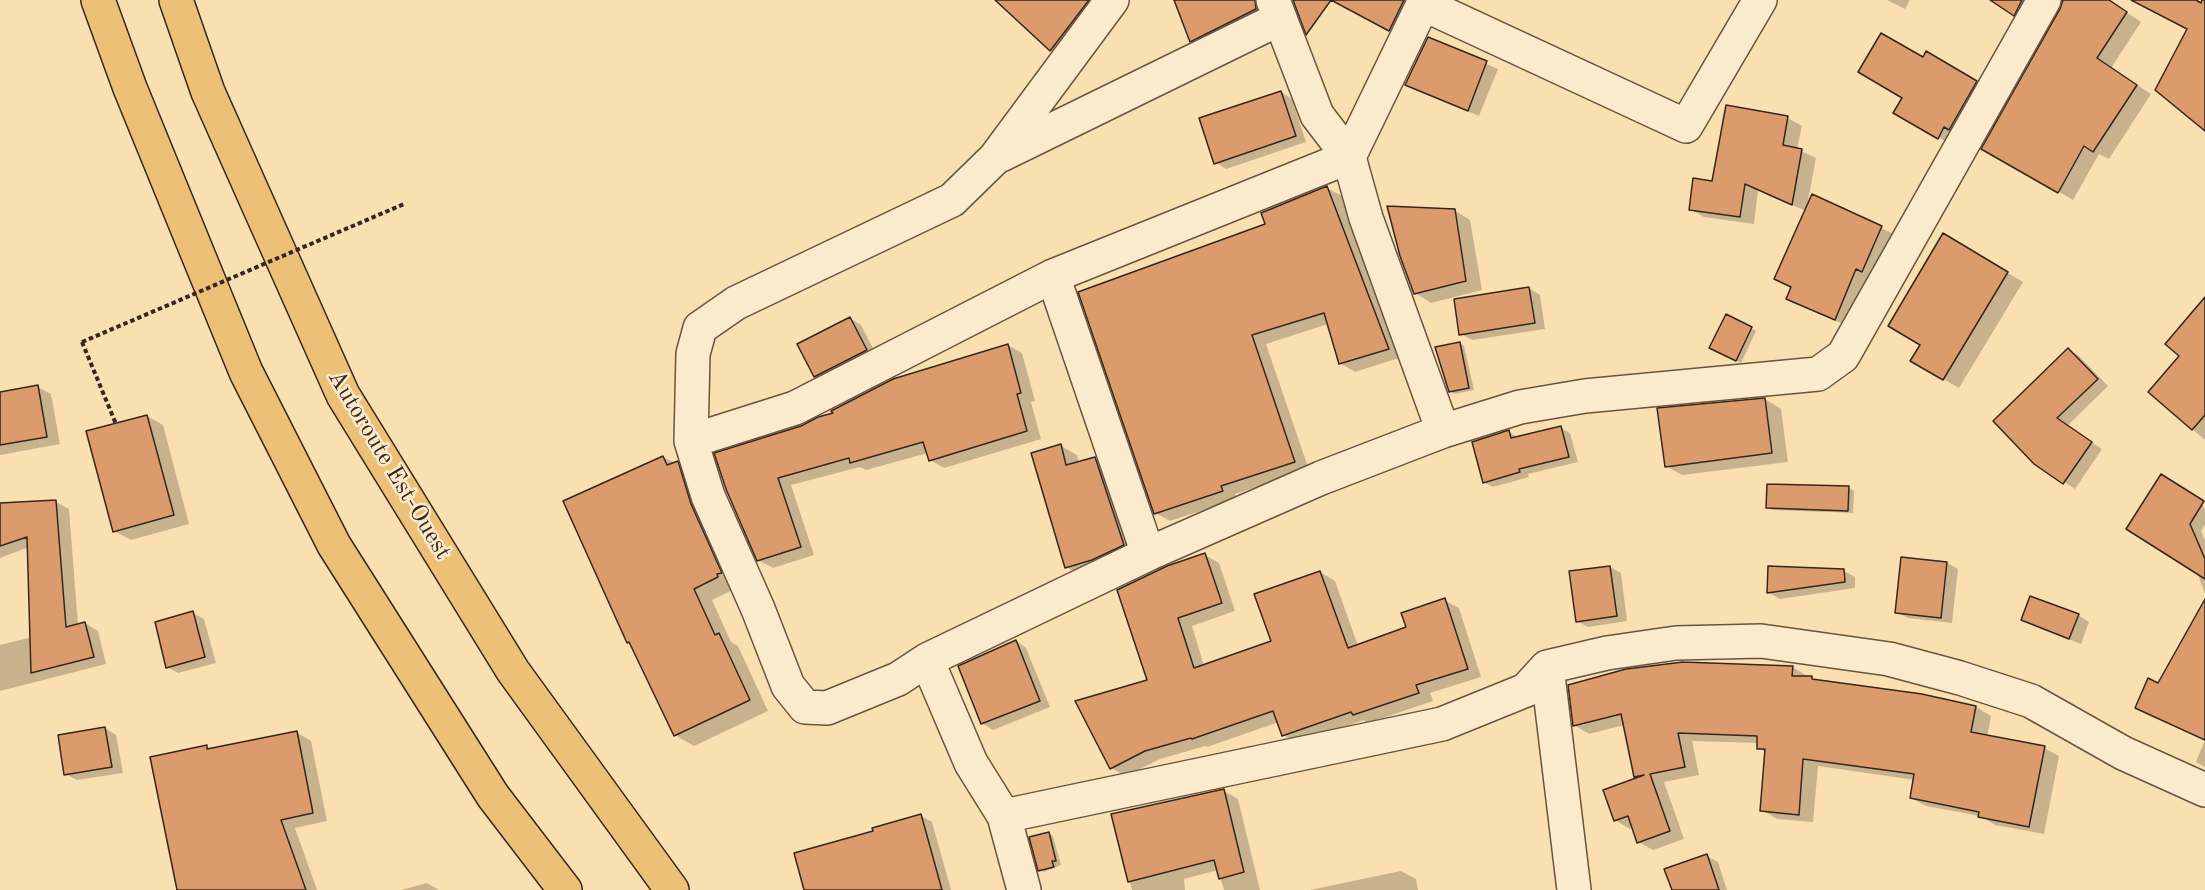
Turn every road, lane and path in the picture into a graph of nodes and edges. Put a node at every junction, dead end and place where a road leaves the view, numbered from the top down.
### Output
1 (98, 0) edge
2 (176, 0) edge
3 (1112, 0) edge
4 (1760, 0) edge
5 (2044, 0) edge
6 (1424, 2) edge
7 (1276, 9) edge
8 (1349, 157) junction
9 (995, 158) junction
10 (404, 204) dead end
11 (1053, 276) junction
12 (116, 424) dead end
13 (1443, 431) junction
14 (691, 441) junction
15 (1148, 554) junction
16 (927, 660) junction
17 (1546, 667) junction
18 (2205, 790) edge
19 (1004, 816) junction
20 (565, 890) edge
21 (672, 890) edge
22 (1024, 890) edge
23 (1574, 890) edge

1 - 20 highway
2 - 21 highway, Autoroute Est-Ouest
3 - 9 street
4 - 6 street
5 - 13 street
6 - 8 street
7 - 8 street
7 - 9 street
8 - 11 street
8 - 13 street
9 - 14 street
10 - 12 path, bridge
11 - 14 street
11 - 15 street
13 - 15 street
14 - 16 street
15 - 16 street
16 - 19 street
17 - 18 street
17 - 19 street
17 - 23 street
19 - 22 street

